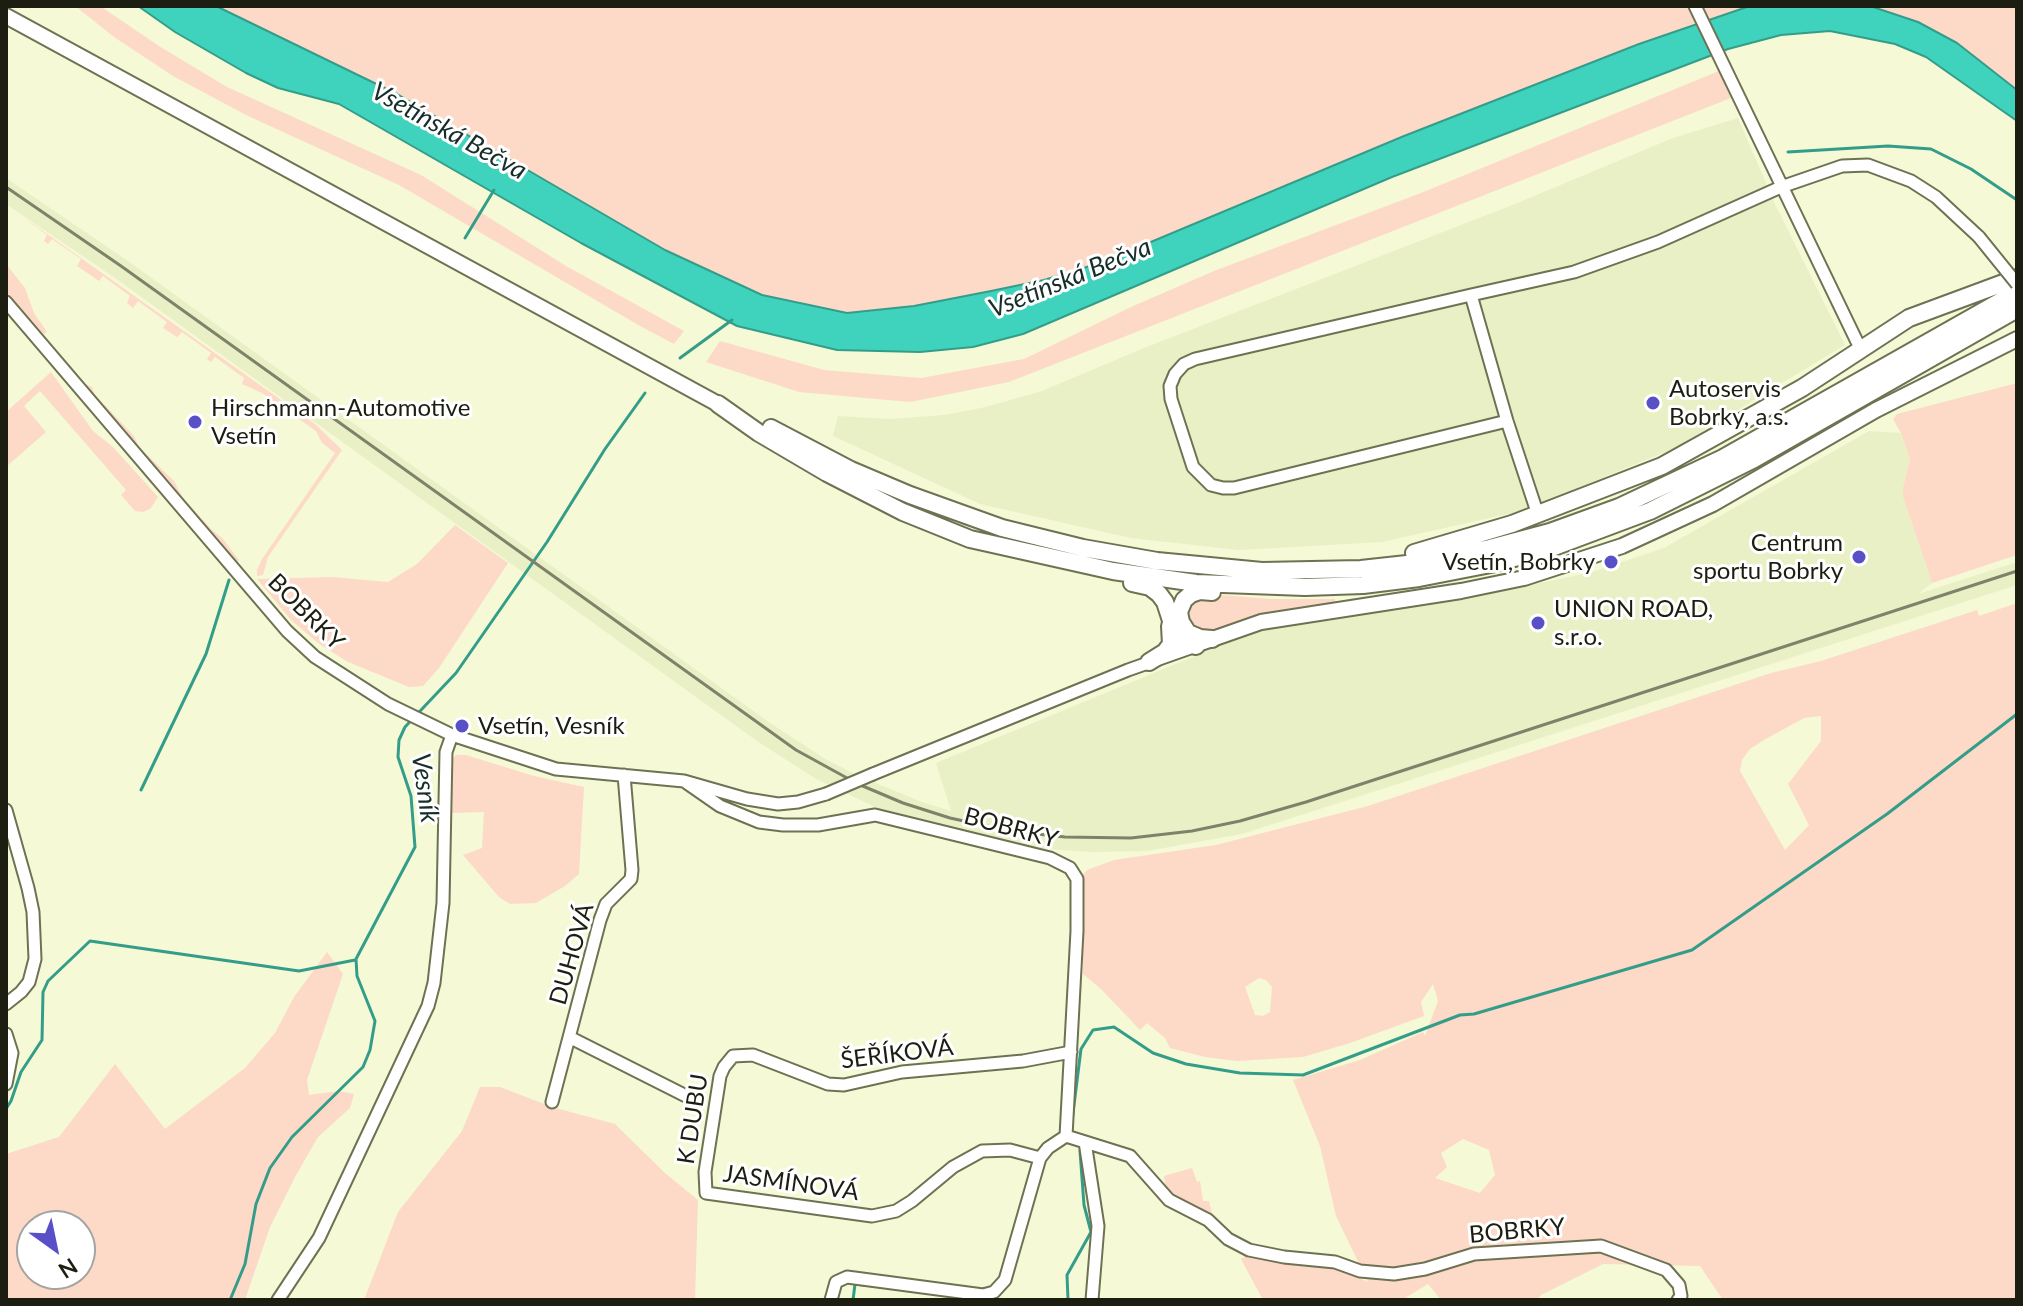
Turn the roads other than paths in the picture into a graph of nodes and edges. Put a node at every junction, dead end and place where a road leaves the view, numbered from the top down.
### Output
1 (1695, 6) edge
2 (6, 16) edge
3 (1781, 187) junction
4 (2017, 278) edge
5 (2017, 284) edge
6 (2017, 292) edge
7 (1471, 295) junction
8 (6, 302) edge
9 (2017, 309) edge
10 (2017, 339) edge
11 (1861, 350) junction
12 (718, 404) junction
13 (1507, 421) junction
14 (1538, 515) junction
15 (996, 546) junction
16 (1262, 571) junction
17 (1305, 587) junction
18 (1170, 620) junction
19 (1212, 639) joint
20 (1186, 643) junction
21 (1149, 662) junction
22 (452, 735) junction
23 (624, 775) junction
24 (684, 781) junction
25 (6, 810) edge
26 (6, 1004) edge
27 (6, 1034) edge
28 (571, 1038) junction
29 (1071, 1052) junction
30 (733, 1056) joint
31 (6, 1084) edge
32 (692, 1099) dead end
33 (552, 1102) dead end
34 (1066, 1136) junction
35 (1085, 1142) junction
36 (1040, 1158) junction
37 (706, 1193) joint
38 (278, 1300) edge
39 (831, 1300) edge
40 (1092, 1300) edge
41 (1678, 1300) edge

1 - 3 street
2 - 12 main road
3 - 5 street, bridge
3 - 7 street
3 - 11 street
4 - 11 highway
6 - 16 highway
7 - 13 street
7 - 13 street
8 - 22 street, BOBRKY
9 - 17 highway
10 - 19 main road
11 - 14 highway
12 - 15 highway
12 - 16 highway
13 - 14 street
14 - 16 highway
15 - 17 highway
15 - 18 highway
17 - 20 highway
18 - 20 highway
18 - 21 highway
19 - 20 highway
20 - 21 street, BOBRKY
21 - 24 street, BOBRKY, bridge
22 - 23 street, BOBRKY
22 - 38 street
23 - 24 street, BOBRKY
23 - 28 street, DUHOVÁ
24 - 29 street, BOBRKY
25 - 26 street
27 - 31 street
28 - 32 street
28 - 33 street, DUHOVÁ
29 - 30 street, ŠEŘÍKOVÁ
29 - 34 street, BOBRKY
30 - 37 street, K DUBU
34 - 35 street, BOBRKY
34 - 36 street
35 - 40 street
35 - 41 street, BOBRKY
36 - 37 street, JASMÍNOVÁ
36 - 39 street

